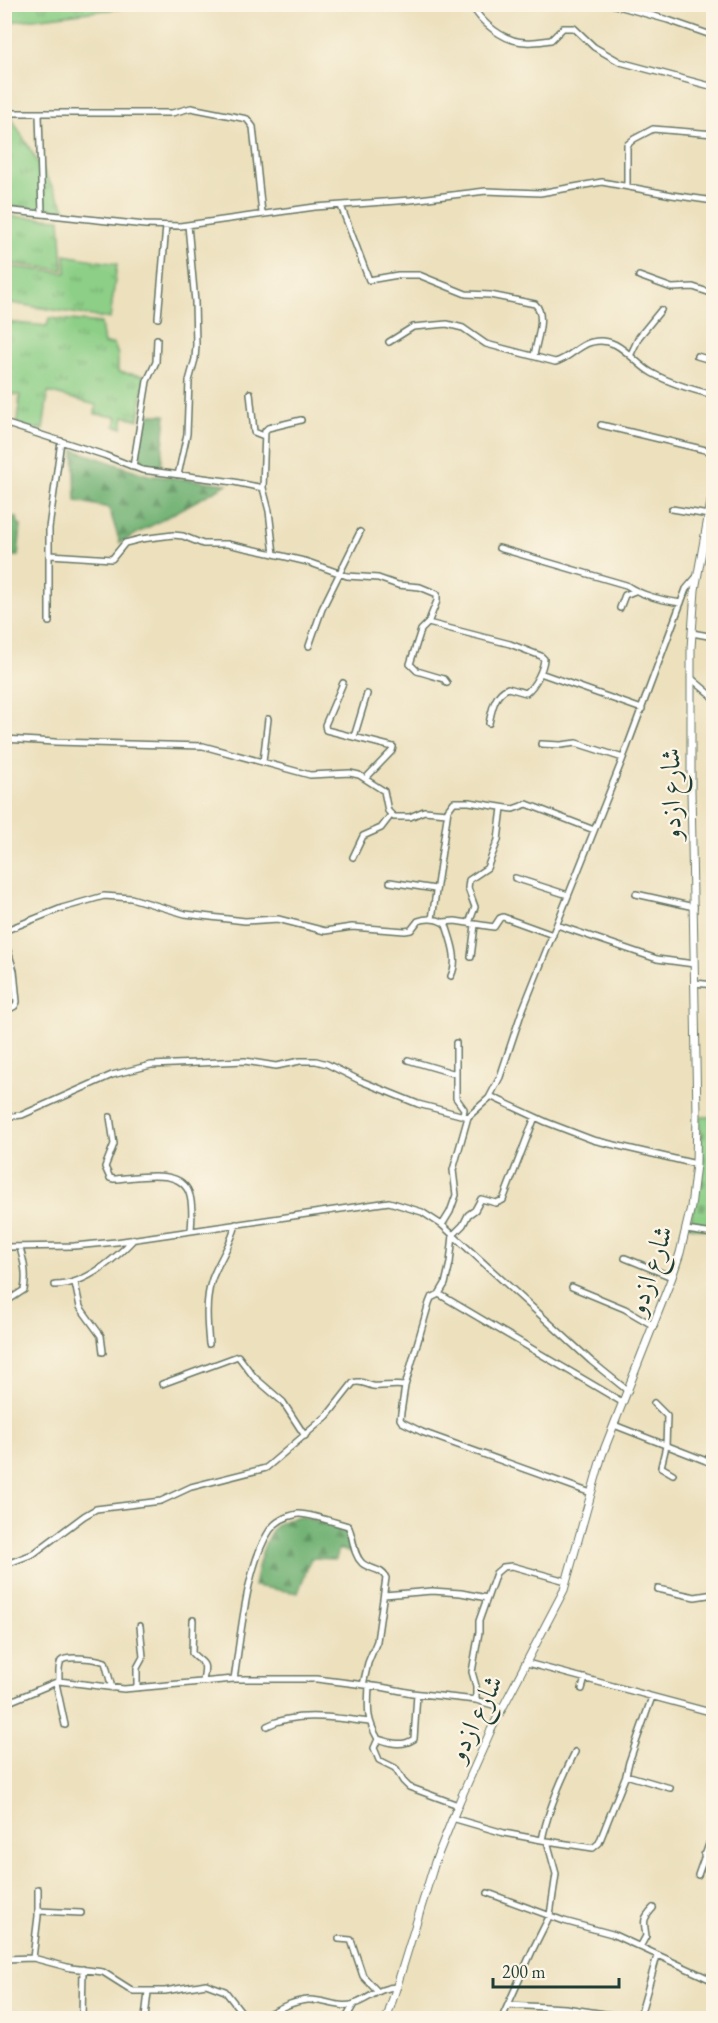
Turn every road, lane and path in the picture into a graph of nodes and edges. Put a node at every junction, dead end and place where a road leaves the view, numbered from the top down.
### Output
1 (471, 4) edge
2 (611, 4) edge
3 (714, 36) edge
4 (714, 87) edge
5 (4, 113) edge
6 (39, 114) junction
7 (714, 134) edge
8 (627, 186) junction
9 (714, 201) edge
10 (341, 206) junction
11 (4, 210) edge
12 (42, 213) junction
13 (262, 213) junction
14 (188, 225) junction
15 (166, 226) junction
16 (639, 276) dead end
17 (714, 294) edge
18 (661, 310) dead end
19 (158, 318) dead end
20 (158, 339) dead end
21 (389, 342) dead end
22 (630, 354) junction
23 (534, 356) junction
24 (697, 356) dead end
25 (714, 361) edge
26 (250, 393) dead end
27 (714, 395) edge
28 (301, 420) dead end
29 (4, 423) edge
30 (601, 425) dead end
31 (264, 436) junction
32 (61, 441) junction
33 (714, 452) edge
34 (133, 467) junction
35 (178, 475) junction
36 (714, 485) edge
37 (263, 488) junction
38 (672, 509) dead end
39 (709, 515) junction
40 (360, 532) dead end
41 (499, 548) dead end
42 (50, 555) junction
43 (274, 555) junction
44 (340, 574) junction
45 (698, 575) junction
46 (635, 591) junction
47 (681, 603) junction
48 (620, 608) dead end
49 (49, 622) dead end
50 (428, 623) junction
51 (692, 633) junction
52 (714, 637) edge
53 (309, 646) dead end
54 (540, 673) junction
55 (691, 678) junction
56 (343, 683) dead end
57 (447, 683) dead end
58 (367, 694) dead end
59 (714, 700) edge
60 (642, 709) junction
61 (268, 719) dead end
62 (489, 723) dead end
63 (354, 737) junction
64 (4, 739) edge
65 (541, 744) dead end
66 (623, 758) junction
67 (263, 762) junction
68 (366, 778) junction
69 (502, 808) junction
70 (447, 813) junction
71 (391, 815) junction
72 (594, 830) junction
73 (353, 857) dead end
74 (515, 878) dead end
75 (390, 882) dead end
76 (435, 889) junction
77 (636, 894) dead end
78 (568, 895) junction
79 (694, 907) junction
80 (432, 919) junction
81 (444, 922) junction
82 (472, 924) junction
83 (557, 925) junction
84 (4, 931) edge
85 (553, 935) junction
86 (4, 938) edge
87 (471, 957) dead end
88 (694, 964) junction
89 (451, 976) dead end
90 (695, 983) junction
91 (714, 984) edge
92 (4, 1012) edge
93 (456, 1043) dead end
94 (408, 1059) dead end
95 (456, 1074) junction
96 (490, 1096) junction
97 (465, 1116) junction
98 (4, 1117) edge
99 (110, 1117) dead end
100 (535, 1117) junction
101 (696, 1164) junction
102 (237, 1224) junction
103 (442, 1225) junction
104 (191, 1230) junction
105 (686, 1230) junction
106 (714, 1234) edge
107 (453, 1235) junction
108 (134, 1239) junction
109 (4, 1247) edge
110 (20, 1248) junction
111 (625, 1258) dead end
112 (672, 1277) junction
113 (75, 1282) junction
114 (55, 1285) dead end
115 (572, 1287) dead end
116 (439, 1294) junction
117 (4, 1303) edge
118 (654, 1326) junction
119 (209, 1344) dead end
120 (103, 1352) dead end
121 (162, 1384) dead end
122 (405, 1386) junction
123 (628, 1391) junction
124 (622, 1402) junction
125 (654, 1403) dead end
126 (614, 1425) junction
127 (305, 1436) junction
128 (666, 1446) junction
129 (714, 1451) edge
130 (706, 1461) junction
131 (714, 1464) edge
132 (673, 1474) dead end
133 (591, 1493) junction
134 (4, 1565) edge
135 (566, 1581) junction
136 (657, 1589) dead end
137 (714, 1594) edge
138 (384, 1595) junction
139 (487, 1598) junction
140 (193, 1620) dead end
141 (140, 1626) dead end
142 (526, 1663) junction
143 (585, 1678) junction
144 (234, 1679) junction
145 (203, 1681) junction
146 (58, 1682) junction
147 (366, 1685) junction
148 (112, 1688) junction
149 (137, 1688) junction
150 (582, 1689) dead end
151 (417, 1694) junction
152 (652, 1697) junction
153 (476, 1700) junction
154 (4, 1704) edge
155 (503, 1708) junction
156 (714, 1713) edge
157 (369, 1722) junction
158 (65, 1725) dead end
159 (267, 1726) dead end
160 (378, 1739) junction
161 (575, 1752) dead end
162 (626, 1776) junction
163 (670, 1788) dead end
164 (458, 1805) junction
165 (452, 1818) junction
166 (714, 1830) edge
167 (545, 1840) junction
168 (704, 1855) junction
169 (714, 1855) edge
170 (698, 1875) dead end
171 (38, 1888) dead end
172 (488, 1893) dead end
173 (653, 1908) dead end
174 (38, 1911) junction
175 (81, 1913) dead end
176 (550, 1915) junction
177 (339, 1939) dead end
178 (640, 1947) junction
179 (657, 1956) junction
180 (33, 1958) junction
181 (4, 1959) edge
182 (83, 1969) junction
183 (714, 1981) edge
184 (397, 1987) junction
185 (377, 1991) junction
186 (148, 1992) junction
187 (354, 2004) junction
188 (508, 2005) junction
189 (620, 2018) edge
190 (82, 2019) edge
191 (146, 2019) edge
192 (246, 2019) edge
193 (260, 2019) edge
194 (346, 2019) edge
195 (387, 2019) edge
196 (502, 2019) edge
197 (631, 2019) edge
198 (637, 2019) edge

1 - 4 street
2 - 3 street
5 - 6 street
6 - 12 street
6 - 13 street
7 - 8 street
8 - 9 street
8 - 10 street
10 - 13 street
10 - 23 street
11 - 12 street
12 - 15 street
13 - 14 street
14 - 15 street
14 - 35 street
15 - 19 street
16 - 17 street
18 - 22 street
20 - 34 street
21 - 23 street
22 - 23 street
22 - 27 street
24 - 25 street
26 - 31 street
28 - 31 street
29 - 32 street
30 - 33 street
31 - 37 street
32 - 34 street
32 - 42 street
34 - 35 street
35 - 37 street
36 - 39 street, شارع ازدو
37 - 43 street
38 - 39 street
39 - 45 street, شارع ازدو
40 - 44 street
41 - 46 street
42 - 43 street
42 - 49 street
43 - 44 street
44 - 50 street
44 - 53 street
45 - 47 street
45 - 51 street, شارع ازدو
46 - 47 street
46 - 48 street
47 - 60 street
50 - 54 street
50 - 57 street
51 - 52 street
51 - 55 street, شارع ازدو
54 - 60 street
54 - 62 street
55 - 59 street
55 - 79 street, شارع ازدو
56 - 63 street
58 - 63 street
60 - 66 street
61 - 67 street
63 - 68 street
64 - 67 street
65 - 66 street
66 - 72 street
67 - 68 street
68 - 71 street
69 - 70 street
69 - 72 street
69 - 82 street
70 - 71 street
70 - 76 street
71 - 73 street
72 - 78 street
74 - 78 street
75 - 76 street
76 - 80 street
77 - 79 street
78 - 83 street
79 - 88 street, شارع ازدو
80 - 81 street
80 - 84 street
81 - 82 street
81 - 89 street
82 - 85 street
82 - 87 street
83 - 85 street
83 - 88 street
85 - 96 street
86 - 92 street
88 - 90 street, شارع ازدو
90 - 91 street
90 - 101 street, شارع ازدو
93 - 95 street
94 - 95 street
95 - 97 street
96 - 97 street
96 - 100 street
97 - 98 street
97 - 103 street
99 - 104 street
100 - 101 street
100 - 107 street
101 - 105 street, شارع ازدو
102 - 103 street
102 - 104 street
102 - 119 street
103 - 107 street
104 - 108 street
105 - 106 street
105 - 112 street, شارع ازدو
107 - 116 street
107 - 123 street
108 - 110 street
108 - 113 street
109 - 110 street
110 - 117 street
111 - 112 street
112 - 118 street, شارع ازدو
113 - 114 street
113 - 120 street
115 - 118 street
116 - 122 street
116 - 124 street
118 - 123 street, شارع ازدو
121 - 127 street
122 - 127 street
122 - 133 street
123 - 124 street, شارع ازدو
124 - 126 street, شارع ازدو
125 - 128 street
126 - 128 street
126 - 133 street, شارع ازدو
127 - 134 street
128 - 130 street
128 - 132 street
129 - 130 street
130 - 131 street
133 - 135 street, شارع ازدو
135 - 139 street
135 - 142 street, شارع ازدو
136 - 137 street
138 - 139 street
138 - 144 street
138 - 147 street
139 - 153 street
140 - 145 street
141 - 149 street
142 - 143 street
142 - 155 street, شارع ازدو
143 - 150 street
143 - 152 street
144 - 145 street
144 - 147 street
145 - 149 street
146 - 148 street
146 - 148 street
146 - 154 street
146 - 158 street
147 - 151 street
147 - 157 street
148 - 149 street
151 - 153 street
151 - 160 street
152 - 156 street
152 - 162 street
153 - 155 street
155 - 164 street, شارع ازدو
157 - 159 street
157 - 160 street
160 - 164 street
161 - 167 street
162 - 163 street
162 - 167 street
164 - 165 street, شارع ازدو
165 - 167 street
165 - 184 street, شارع ازدو
166 - 168 street
167 - 176 street
168 - 169 street
168 - 170 street
171 - 174 street
172 - 176 street
173 - 178 street
174 - 175 street
174 - 180 street
176 - 178 street
176 - 188 street
177 - 185 street
178 - 179 street
179 - 183 street
179 - 198 street
180 - 181 street
180 - 182 street
182 - 186 street
182 - 190 street
184 - 185 street
184 - 195 street, شارع ازدو
185 - 187 street
186 - 191 street
186 - 192 street
187 - 193 street
187 - 194 street
188 - 189 street
188 - 196 street
189 - 197 street

